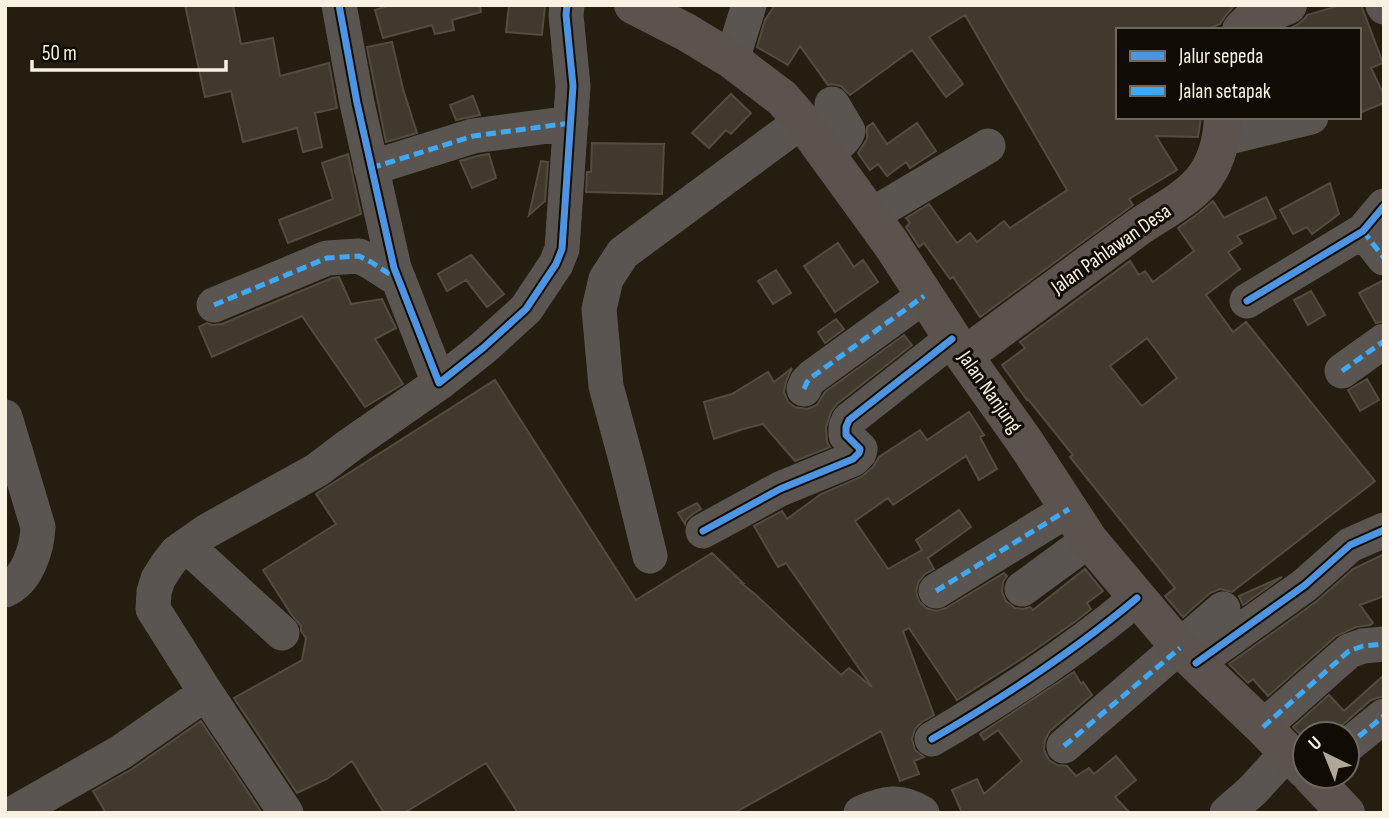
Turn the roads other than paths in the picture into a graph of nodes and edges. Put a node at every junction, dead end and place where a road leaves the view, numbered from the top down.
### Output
1 (339, 5) edge
2 (567, 5) edge
3 (633, 5) edge
4 (749, 5) edge
5 (1288, 5) edge
6 (1243, 28) edge
7 (732, 60) junction
8 (817, 113) junction
9 (1295, 119) edge
10 (571, 122) junction
11 (1222, 128) edge
12 (988, 146) dead end
13 (371, 168) junction
14 (870, 216) junction
15 (1377, 232) edge
16 (399, 280) junction
17 (924, 296) junction
18 (1247, 301) dead end
19 (214, 305) dead end
20 (1384, 341) edge
21 (958, 348) junction
22 (1342, 371) dead end
23 (439, 383) junction
24 (804, 389) dead end
25 (5, 417) edge
26 (1079, 524) junction
27 (1384, 530) edge
28 (703, 531) dead end
29 (187, 546) junction
30 (650, 556) dead end
31 (1022, 589) dead end
32 (5, 590) edge
33 (936, 591) dead end
34 (1137, 598) junction
35 (1223, 609) dead end
36 (282, 633) dead end
37 (1384, 645) edge
38 (1188, 655) junction
39 (206, 693) junction
40 (1384, 716) edge
41 (1328, 720) edge
42 (1361, 735) edge
43 (932, 739) dead end
44 (1064, 746) dead end
45 (1291, 760) edge
46 (1291, 783) edge
47 (13, 813) edge
48 (286, 813) edge
49 (861, 813) edge
50 (922, 813) edge
51 (1227, 813) edge

1 - 13 street
2 - 10 street
3 - 7 main road, Jalan Nanjung
4 - 7 street
5 - 6 main road
7 - 8 main road, Jalan Nanjung
8 - 14 main road, Jalan Nanjung
8 - 30 street
9 - 11 street
10 - 13 street
10 - 23 street
11 - 21 main road, Jalan Pahlawan Desa
12 - 14 street
13 - 16 street
14 - 17 main road, Jalan Nanjung
15 - 18 street
16 - 19 street
16 - 23 street
17 - 21 main road, Jalan Nanjung
17 - 24 street
20 - 22 street
21 - 26 main road, Jalan Nanjung
21 - 28 street
23 - 29 street
25 - 32 street
26 - 31 street
26 - 33 street
26 - 34 main road, Jalan Nanjung
27 - 38 street
29 - 36 street
29 - 39 street
34 - 38 main road, Jalan Nanjung
34 - 43 street
35 - 38 street
37 - 41 street
38 - 44 street
38 - 45 main road, Jalan Nanjung
39 - 47 street
39 - 48 street
40 - 42 street
46 - 51 street
49 - 50 street

